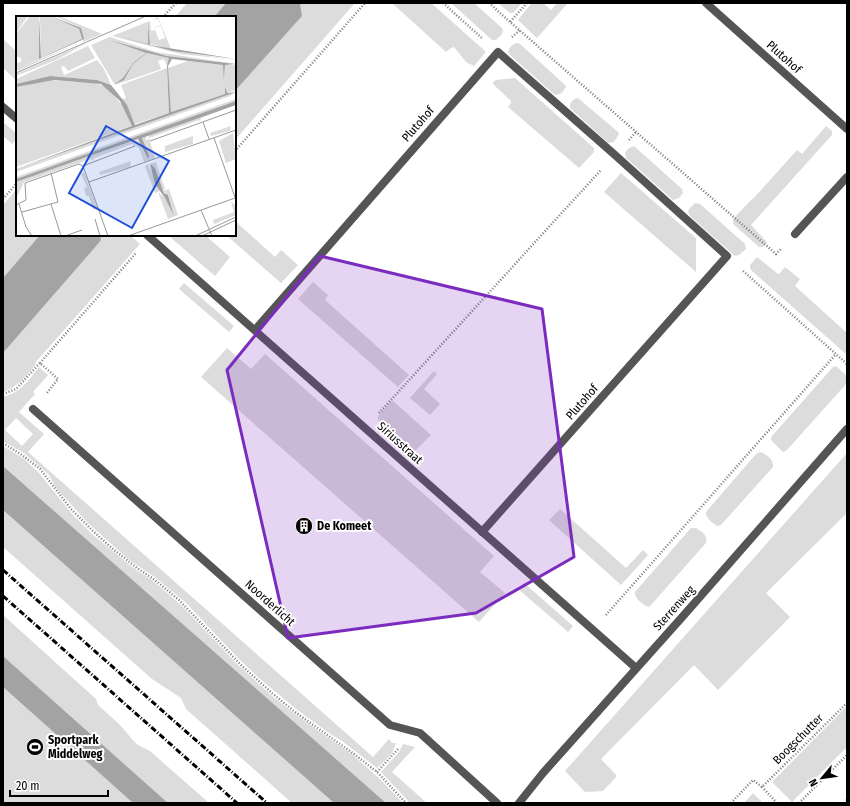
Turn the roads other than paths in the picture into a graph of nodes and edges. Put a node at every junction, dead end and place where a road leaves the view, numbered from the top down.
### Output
1 (706, 3) edge
2 (3, 107) edge
3 (16, 118) edge
4 (847, 129) edge
5 (847, 177) edge
6 (795, 234) road end
7 (148, 236) edge
8 (255, 330) junction
9 (33, 409) road end
10 (847, 429) edge
11 (482, 532) junction
12 (636, 668) junction
13 (498, 803) edge
14 (519, 803) edge

1 - 4 street, Plutohof
2 - 3 street
5 - 6 street
7 - 8 street, Siriusstraat
8 - 11 street, Siriusstraat
8 - 11 street, Plutohof
9 - 13 street, Noorderlicht
10 - 12 street, Sterrenweg
11 - 12 street, Siriusstraat
12 - 14 street, Sterrenweg

